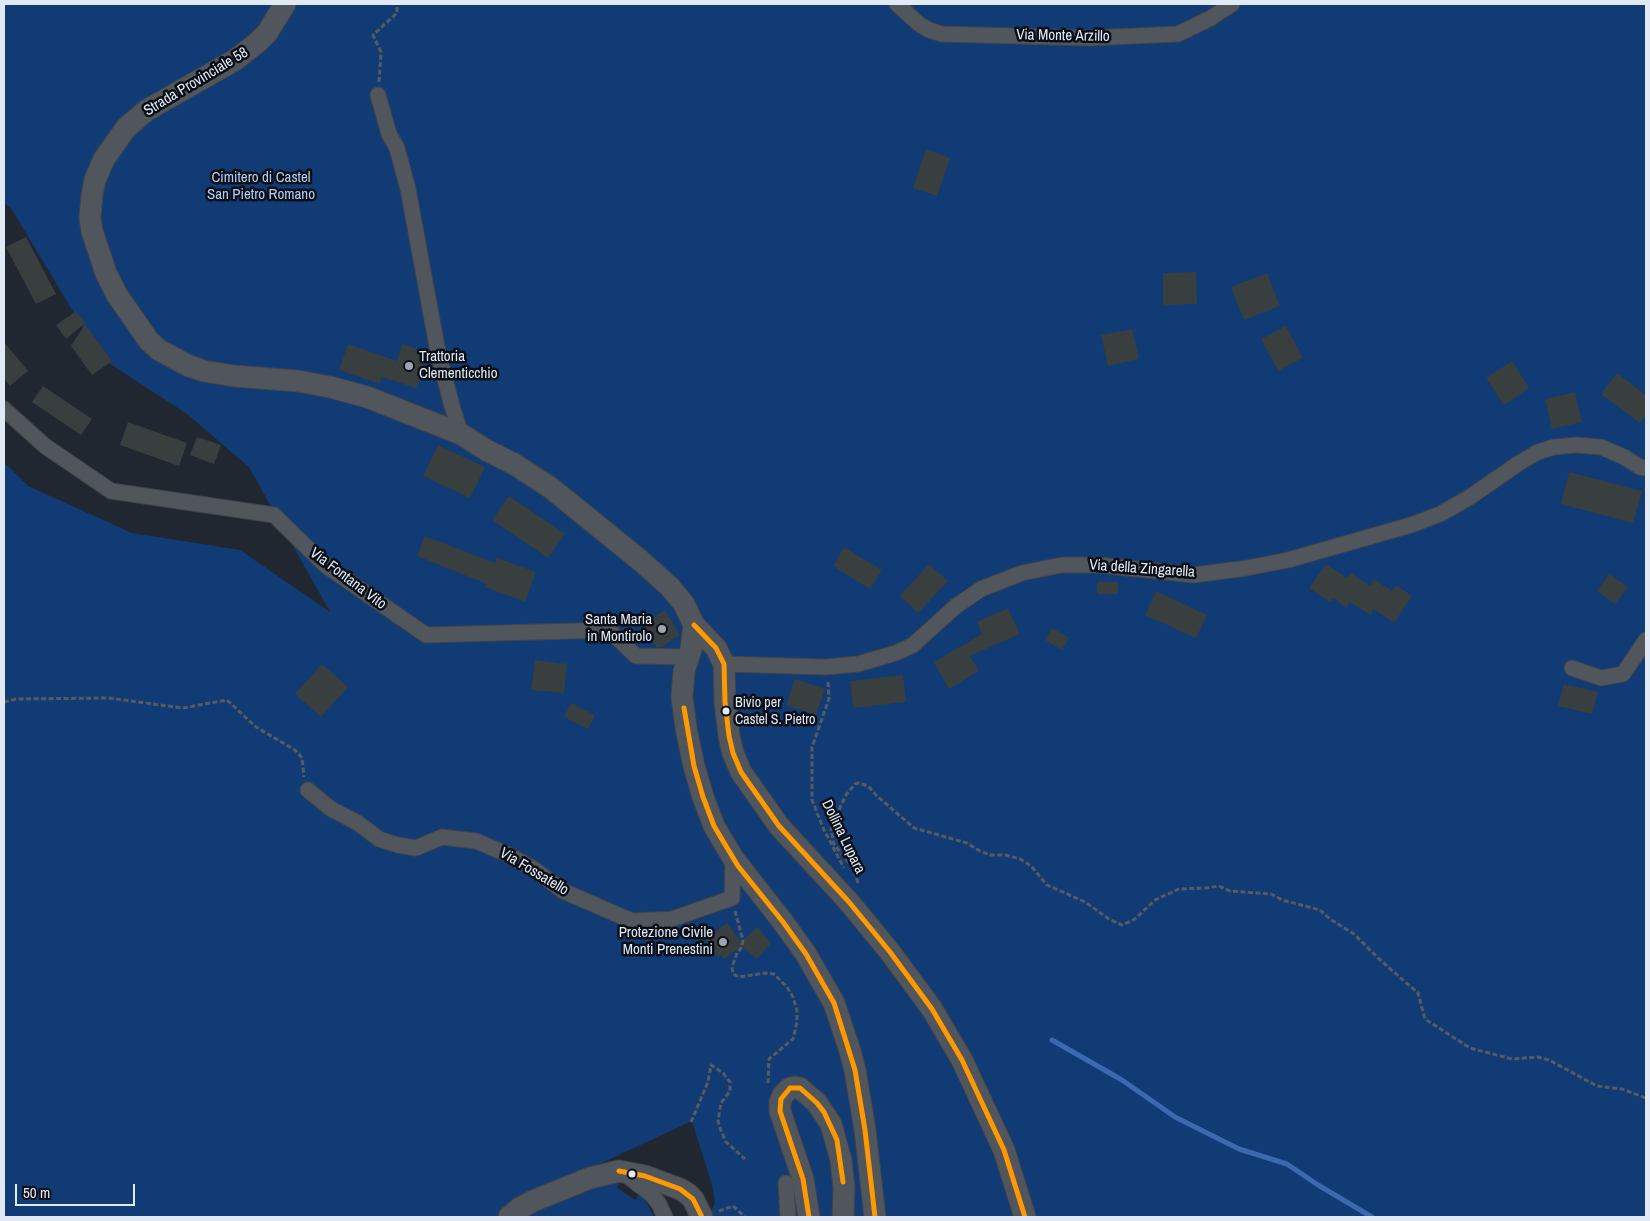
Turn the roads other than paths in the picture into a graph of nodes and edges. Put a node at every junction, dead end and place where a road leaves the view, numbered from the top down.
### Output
1 (285, 4) edge
2 (897, 4) edge
3 (1232, 4) edge
4 (378, 95) road end
5 (4, 409) edge
6 (462, 434) junction
7 (1646, 468) edge
8 (694, 625) junction
9 (1646, 640) edge
10 (688, 657) junction
11 (724, 664) junction
12 (1572, 668) dead end
13 (308, 790) road end
14 (733, 858) junction
15 (619, 1170) junction
16 (786, 1183) dead end
17 (509, 1217) edge
18 (665, 1217) edge
19 (702, 1217) edge
20 (788, 1217) edge
21 (809, 1217) edge
22 (844, 1217) edge
23 (875, 1217) edge
24 (1025, 1217) edge

1 - 6 street, Strada Provinciale 58
2 - 3 street, Via Monte Arzillo
4 - 6 street
5 - 10 street, Via Fontana Vito
6 - 8 street, Strada Provinciale 58
7 - 11 street, Via della Zingarella
8 - 10 street
8 - 11 street
9 - 12 street
10 - 14 street
11 - 24 street
13 - 14 street, Via Fossatello
14 - 23 street
15 - 17 street
15 - 18 street
15 - 19 street
16 - 20 street
21 - 22 street

